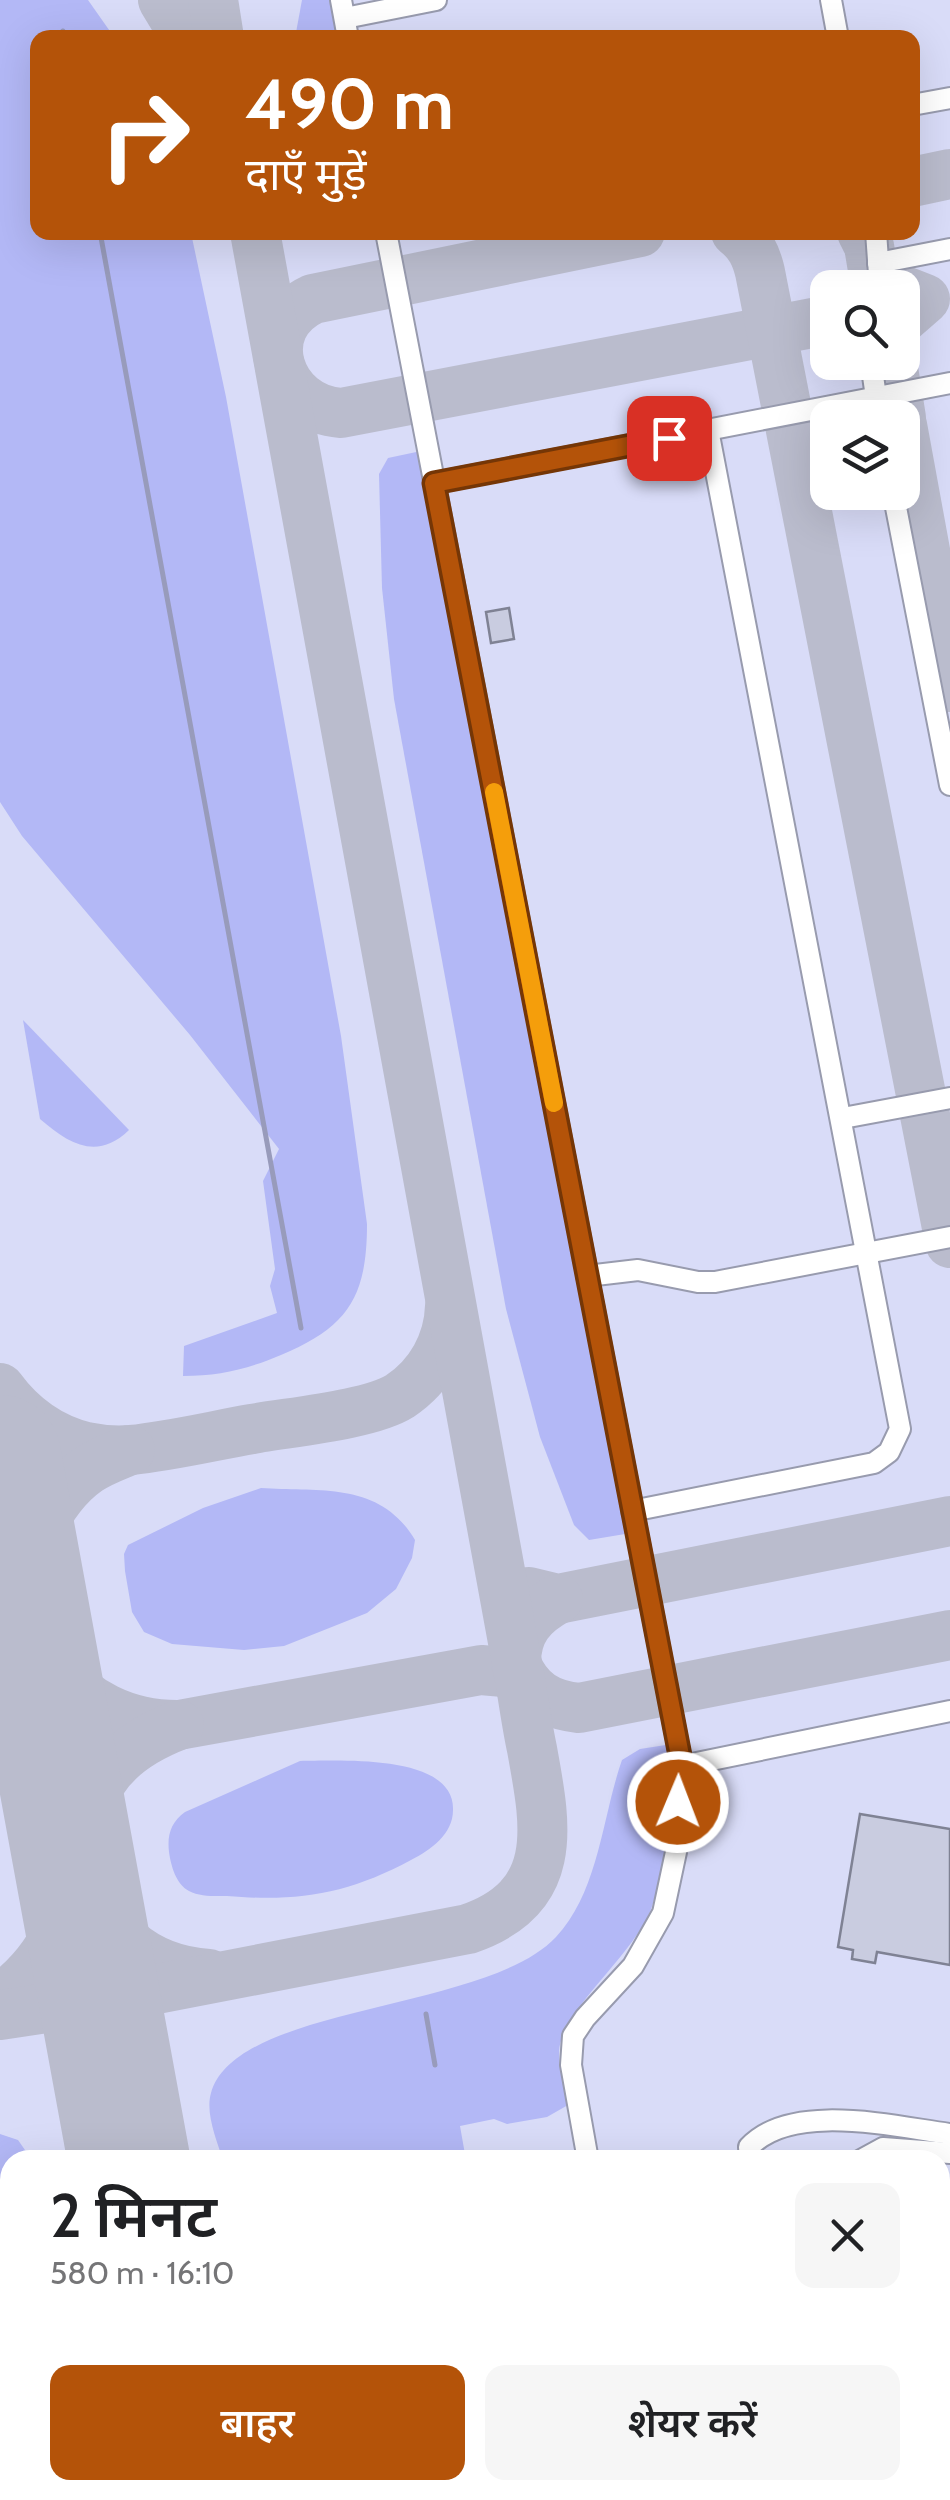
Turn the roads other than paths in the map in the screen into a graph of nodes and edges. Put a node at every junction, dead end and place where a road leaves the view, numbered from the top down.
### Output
1 (436, 0) edge
2 (831, 0) edge
3 (345, 18) edge
4 (837, 30) edge
5 (950, 98) edge
6 (920, 104) edge
7 (388, 240) edge
8 (877, 240) edge
9 (950, 249) edge
10 (878, 263) junction
11 (879, 270) edge
12 (950, 383) edge
13 (900, 400) edge
14 (810, 417) edge
15 (708, 430) junction
16 (434, 483) junction
17 (897, 510) edge
18 (950, 785) edge
19 (950, 1098) edge
20 (842, 1118) junction
21 (950, 1237) edge
22 (868, 1251) junction
23 (588, 1276) junction
24 (632, 1511) junction
25 (950, 1711) edge
26 (682, 1766) junction
27 (950, 2134) edge
28 (586, 2150) edge
29 (749, 2150) edge
30 (879, 2150) edge
31 (910, 2150) edge

1 - 3 street
2 - 4 street
5 - 6 street
7 - 16 street
8 - 10 street
9 - 10 street
10 - 11 street
12 - 13 street
14 - 15 street
15 - 16 street
15 - 20 street
16 - 23 street
17 - 18 street
19 - 20 street
20 - 22 street
21 - 22 street
22 - 23 street
22 - 24 street
23 - 24 street
24 - 26 street
25 - 26 street
26 - 28 street
27 - 29 street
30 - 31 street

